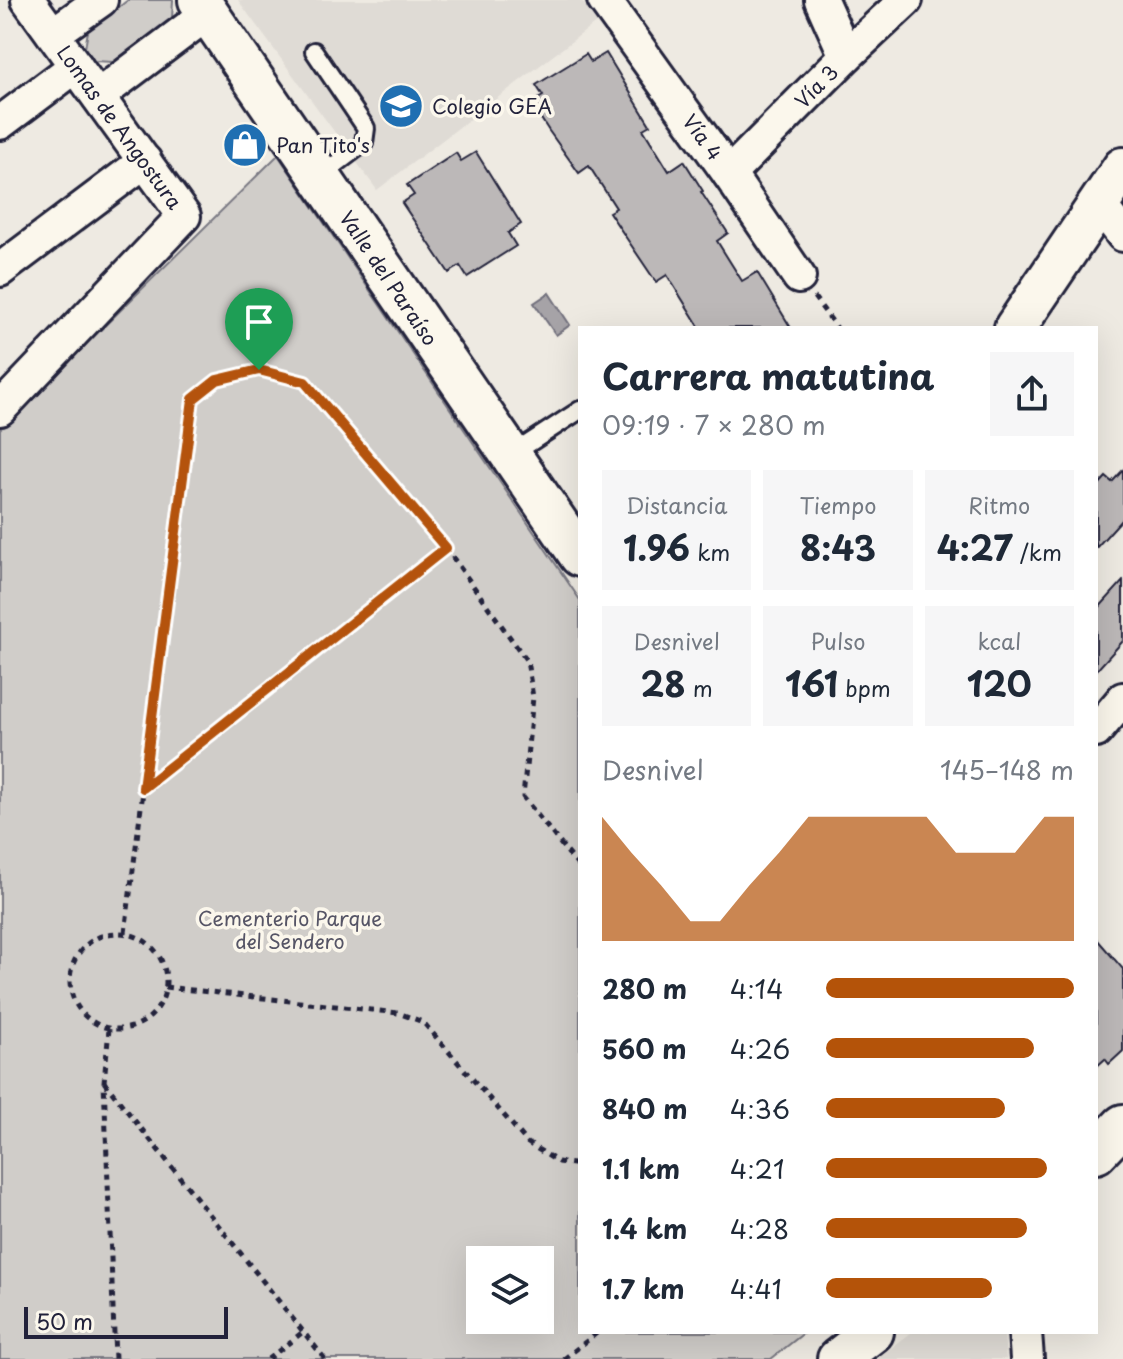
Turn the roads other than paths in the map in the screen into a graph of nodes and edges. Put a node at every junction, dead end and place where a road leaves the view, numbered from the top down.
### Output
1 (28, 0) edge
2 (101, 0) edge
3 (604, 0) edge
4 (821, 0) edge
5 (906, 0) edge
6 (204, 6) edge
7 (53, 34) junction
8 (314, 51) dead end
9 (846, 56) junction
10 (76, 66) junction
11 (98, 96) junction
12 (0, 123) edge
13 (145, 161) junction
14 (1123, 168) edge
15 (729, 174) junction
16 (320, 176) junction
17 (1111, 220) edge
18 (0, 270) edge
19 (799, 277) dead end
20 (1017, 326) edge
21 (0, 409) edge
22 (578, 411) edge
23 (510, 456) junction
24 (578, 553) edge
25 (1123, 699) edge
26 (1098, 729) edge
27 (1123, 1125) edge
28 (1098, 1151) edge
29 (870, 1334) edge
30 (1025, 1334) edge
31 (838, 1359) edge
32 (1027, 1359) edge

1 - 7 street, Lomas de Angostura
2 - 7 street
3 - 15 street, Vía 4
4 - 9 street
5 - 9 street, Vía 3
6 - 11 street
6 - 16 street, Valle del Paraíso
7 - 10 street, Lomas de Angostura
8 - 16 lane
9 - 15 street, Vía 3
10 - 11 street, Lomas de Angostura
10 - 12 street
11 - 13 street, Lomas de Angostura
13 - 18 street
13 - 21 street, Lomas de Angostura
14 - 17 street
15 - 19 street, Vía 4
16 - 23 street, Valle del Paraíso
17 - 20 street
22 - 23 lane
23 - 24 street, Valle del Paraíso
25 - 26 street
27 - 28 street
29 - 31 street
30 - 32 street

